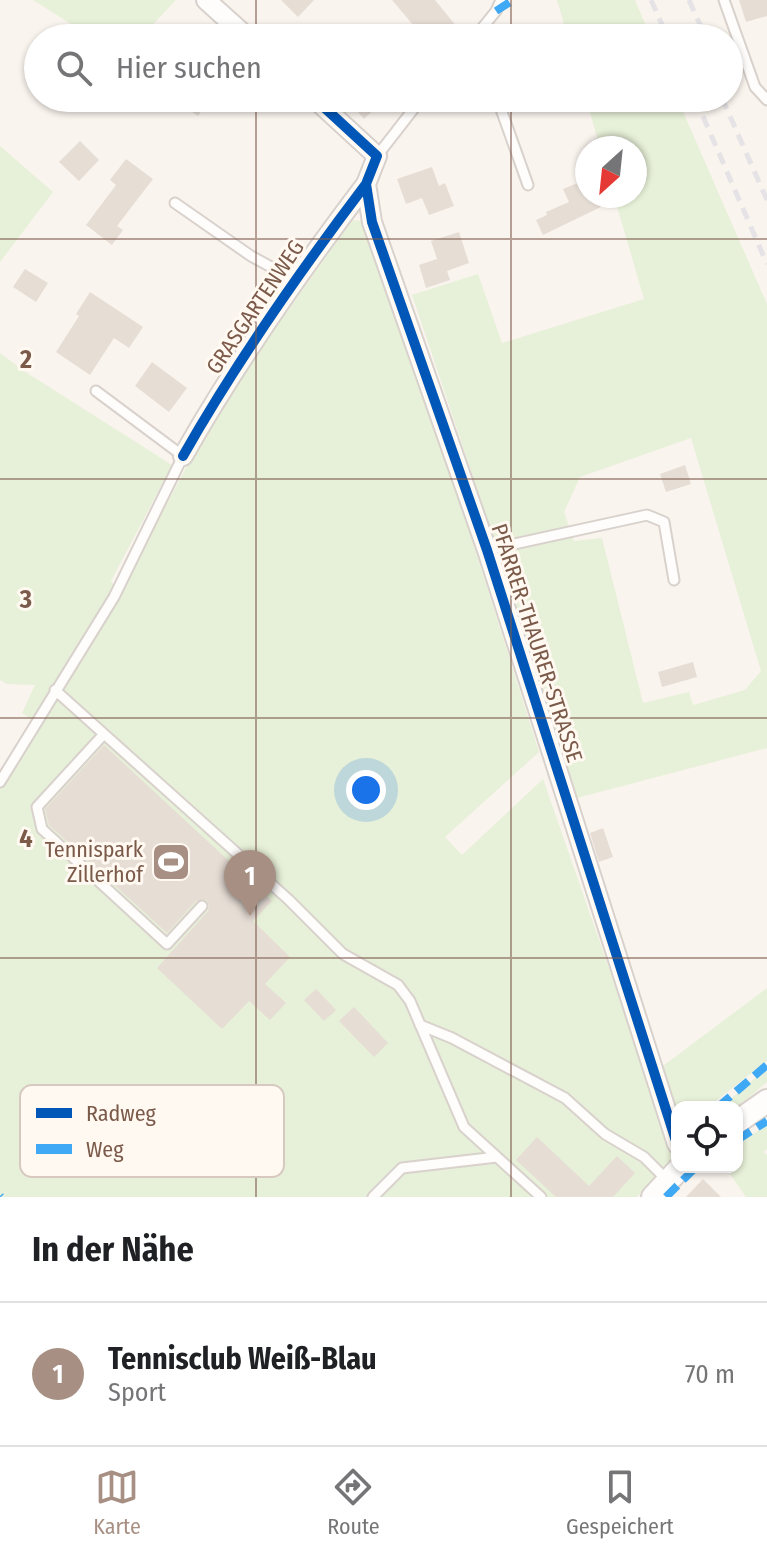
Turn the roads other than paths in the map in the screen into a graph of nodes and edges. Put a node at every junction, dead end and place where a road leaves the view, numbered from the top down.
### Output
1 (206, 0) edge
2 (501, 0) edge
3 (724, 0) edge
4 (233, 24) edge
5 (486, 24) edge
6 (733, 24) edge
7 (743, 53) edge
8 (767, 100) edge
9 (329, 112) edge
10 (411, 112) edge
11 (502, 112) edge
12 (377, 156) junction
13 (366, 184) junction
14 (528, 185) dead end
15 (175, 203) dead end
16 (295, 280) junction
17 (96, 391) dead end
18 (183, 456) junction
19 (487, 550) junction
20 (674, 580) dead end
21 (55, 690) junction
22 (104, 734) junction
23 (0, 782) edge
24 (202, 906) dead end
25 (420, 1025) junction
26 (767, 1101) edge
27 (743, 1118) edge
28 (671, 1125) edge
29 (497, 1157) junction
30 (667, 1182) edge
31 (373, 1197) edge
32 (541, 1197) edge

1 - 4 street
2 - 5 lane
3 - 6 lane
7 - 8 lane
9 - 12 street
10 - 12 lane
11 - 14 lane
12 - 13 street
13 - 16 street, GRASGARTENWEG
13 - 19 street, PFARRER-THAURER-STRASSE
15 - 16 lane
16 - 18 street, GRASGARTENWEG
17 - 18 lane
18 - 21 lane
19 - 20 lane
19 - 28 street, PFARRER-THAURER-STRASSE
21 - 22 lane
21 - 23 lane
22 - 24 lane
22 - 25 lane
25 - 29 lane
25 - 30 lane
26 - 27 street
29 - 31 lane
29 - 32 lane

